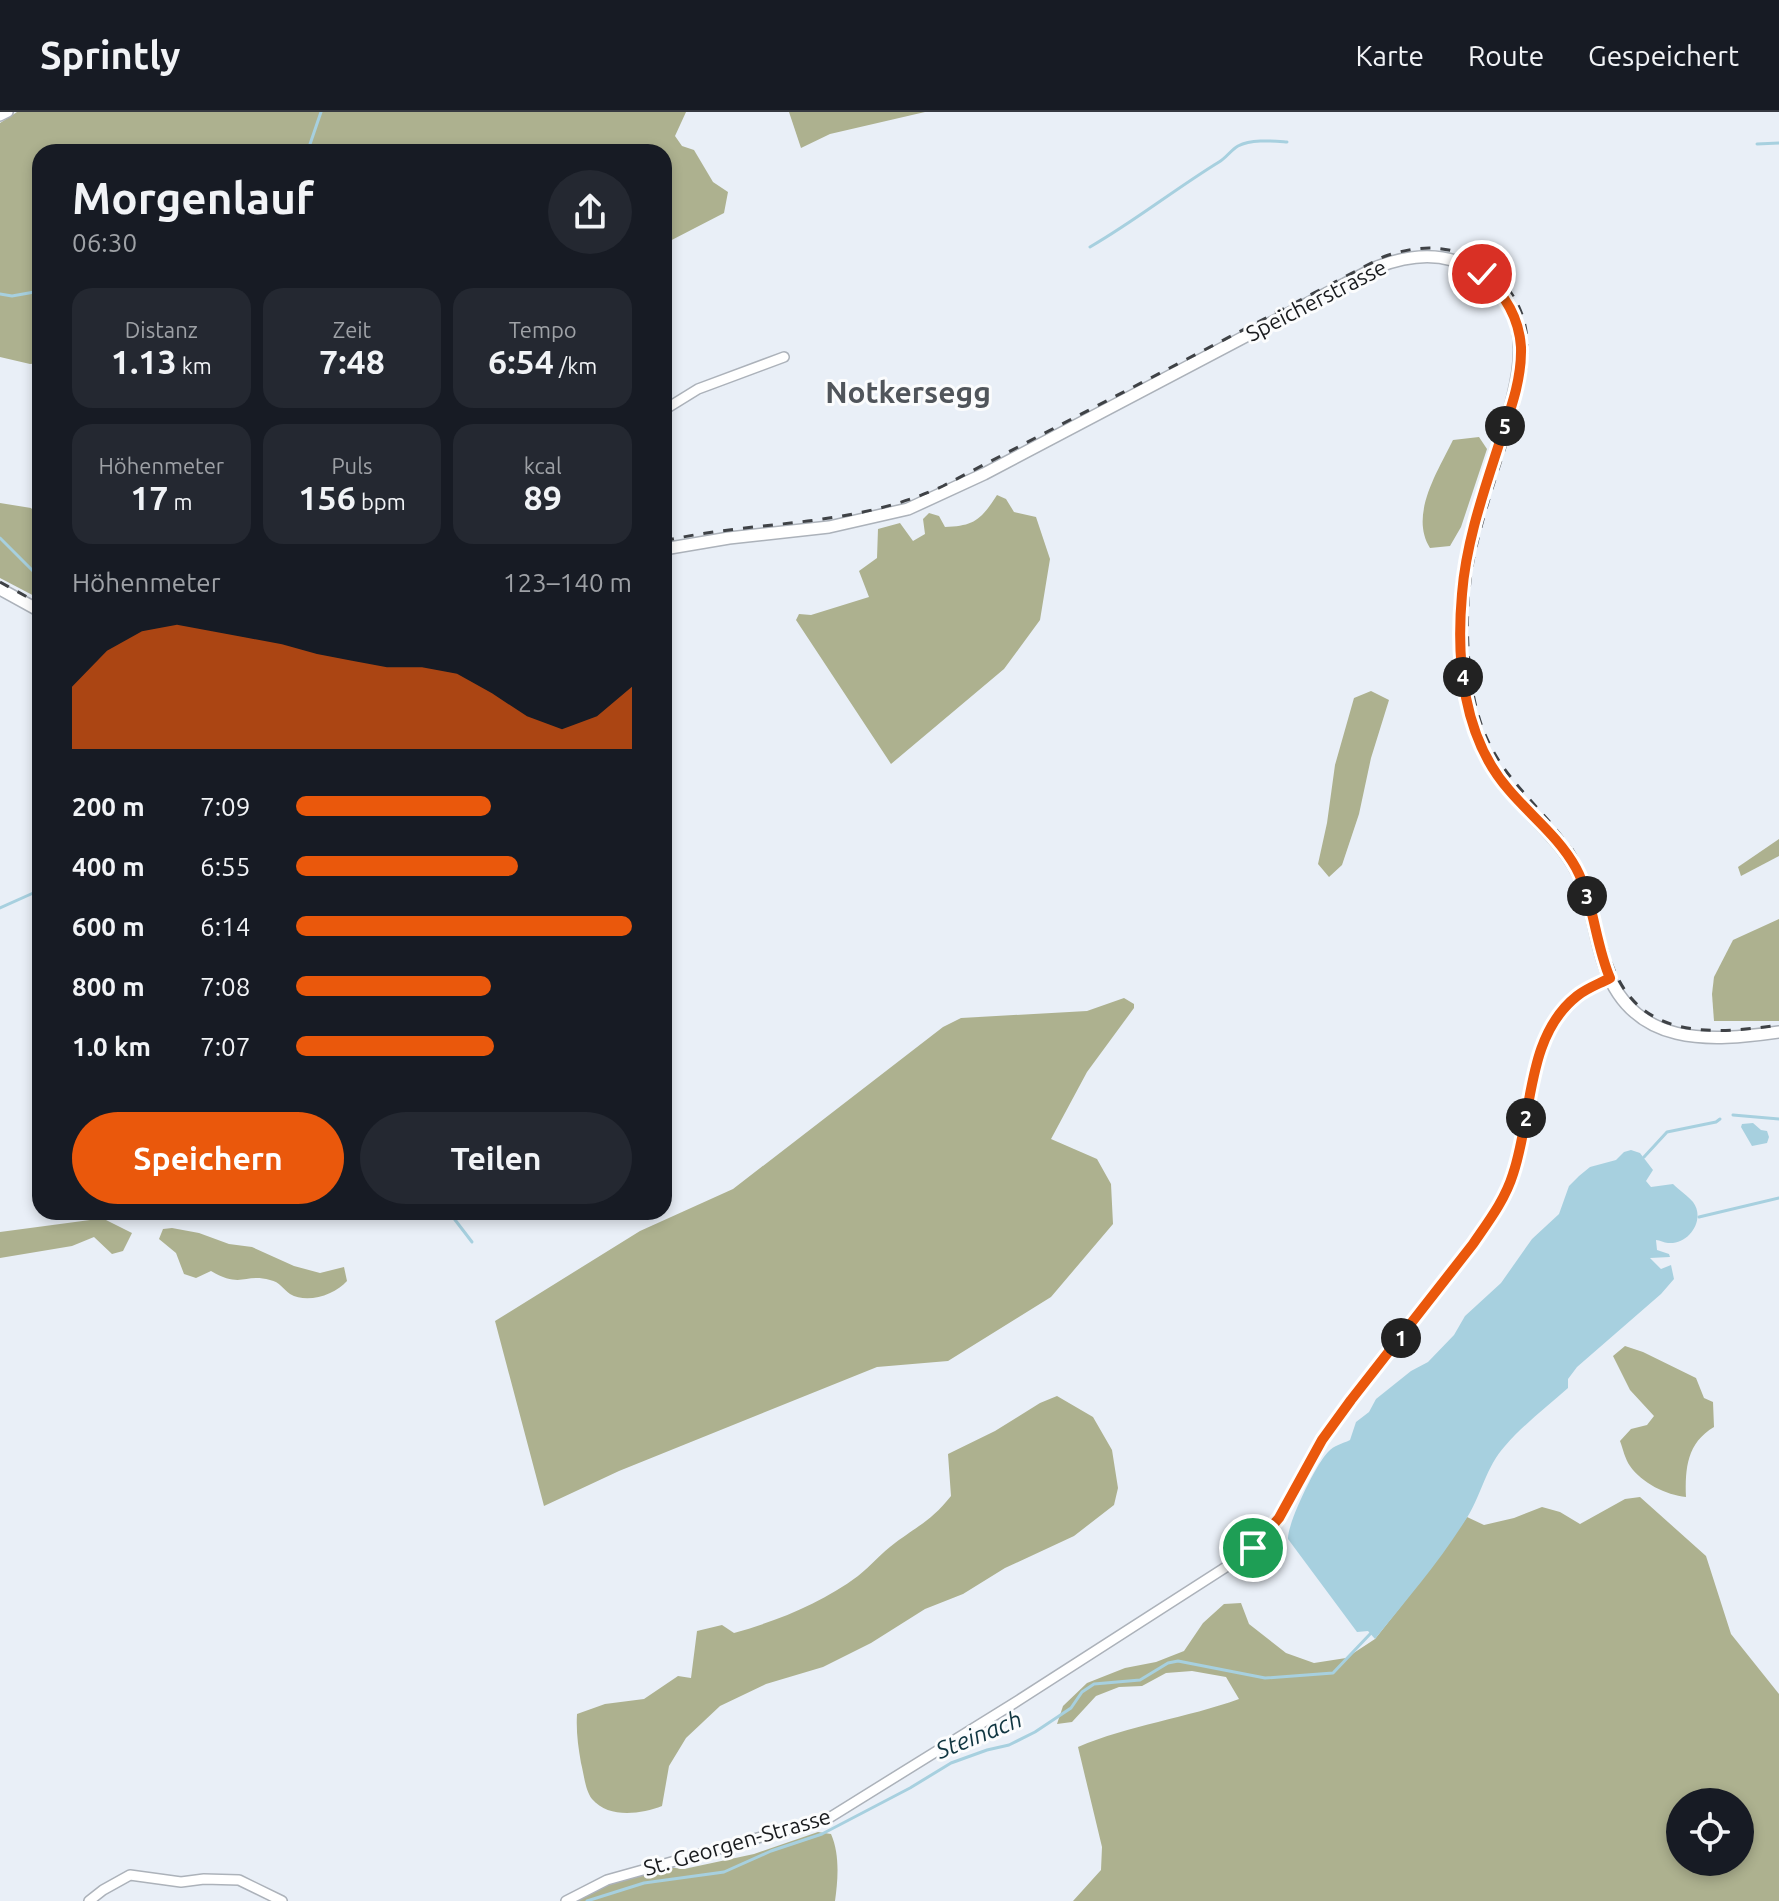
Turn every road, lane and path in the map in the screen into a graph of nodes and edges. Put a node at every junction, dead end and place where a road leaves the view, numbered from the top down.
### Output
1 (8, 112) edge
2 (0, 116) edge
3 (784, 357) dead end
4 (672, 405) edge
5 (672, 548) edge
6 (0, 589) edge
7 (32, 607) edge
8 (1610, 978) junction
9 (1779, 1032) edge
10 (89, 1901) edge
11 (282, 1901) edge
12 (566, 1901) edge

1 - 2 street
3 - 4 street
5 - 8 main road, Speicherstrasse
6 - 7 main road
8 - 9 main road, Speicherstrasse
8 - 12 street, St. Georgen-Strasse
10 - 11 street

